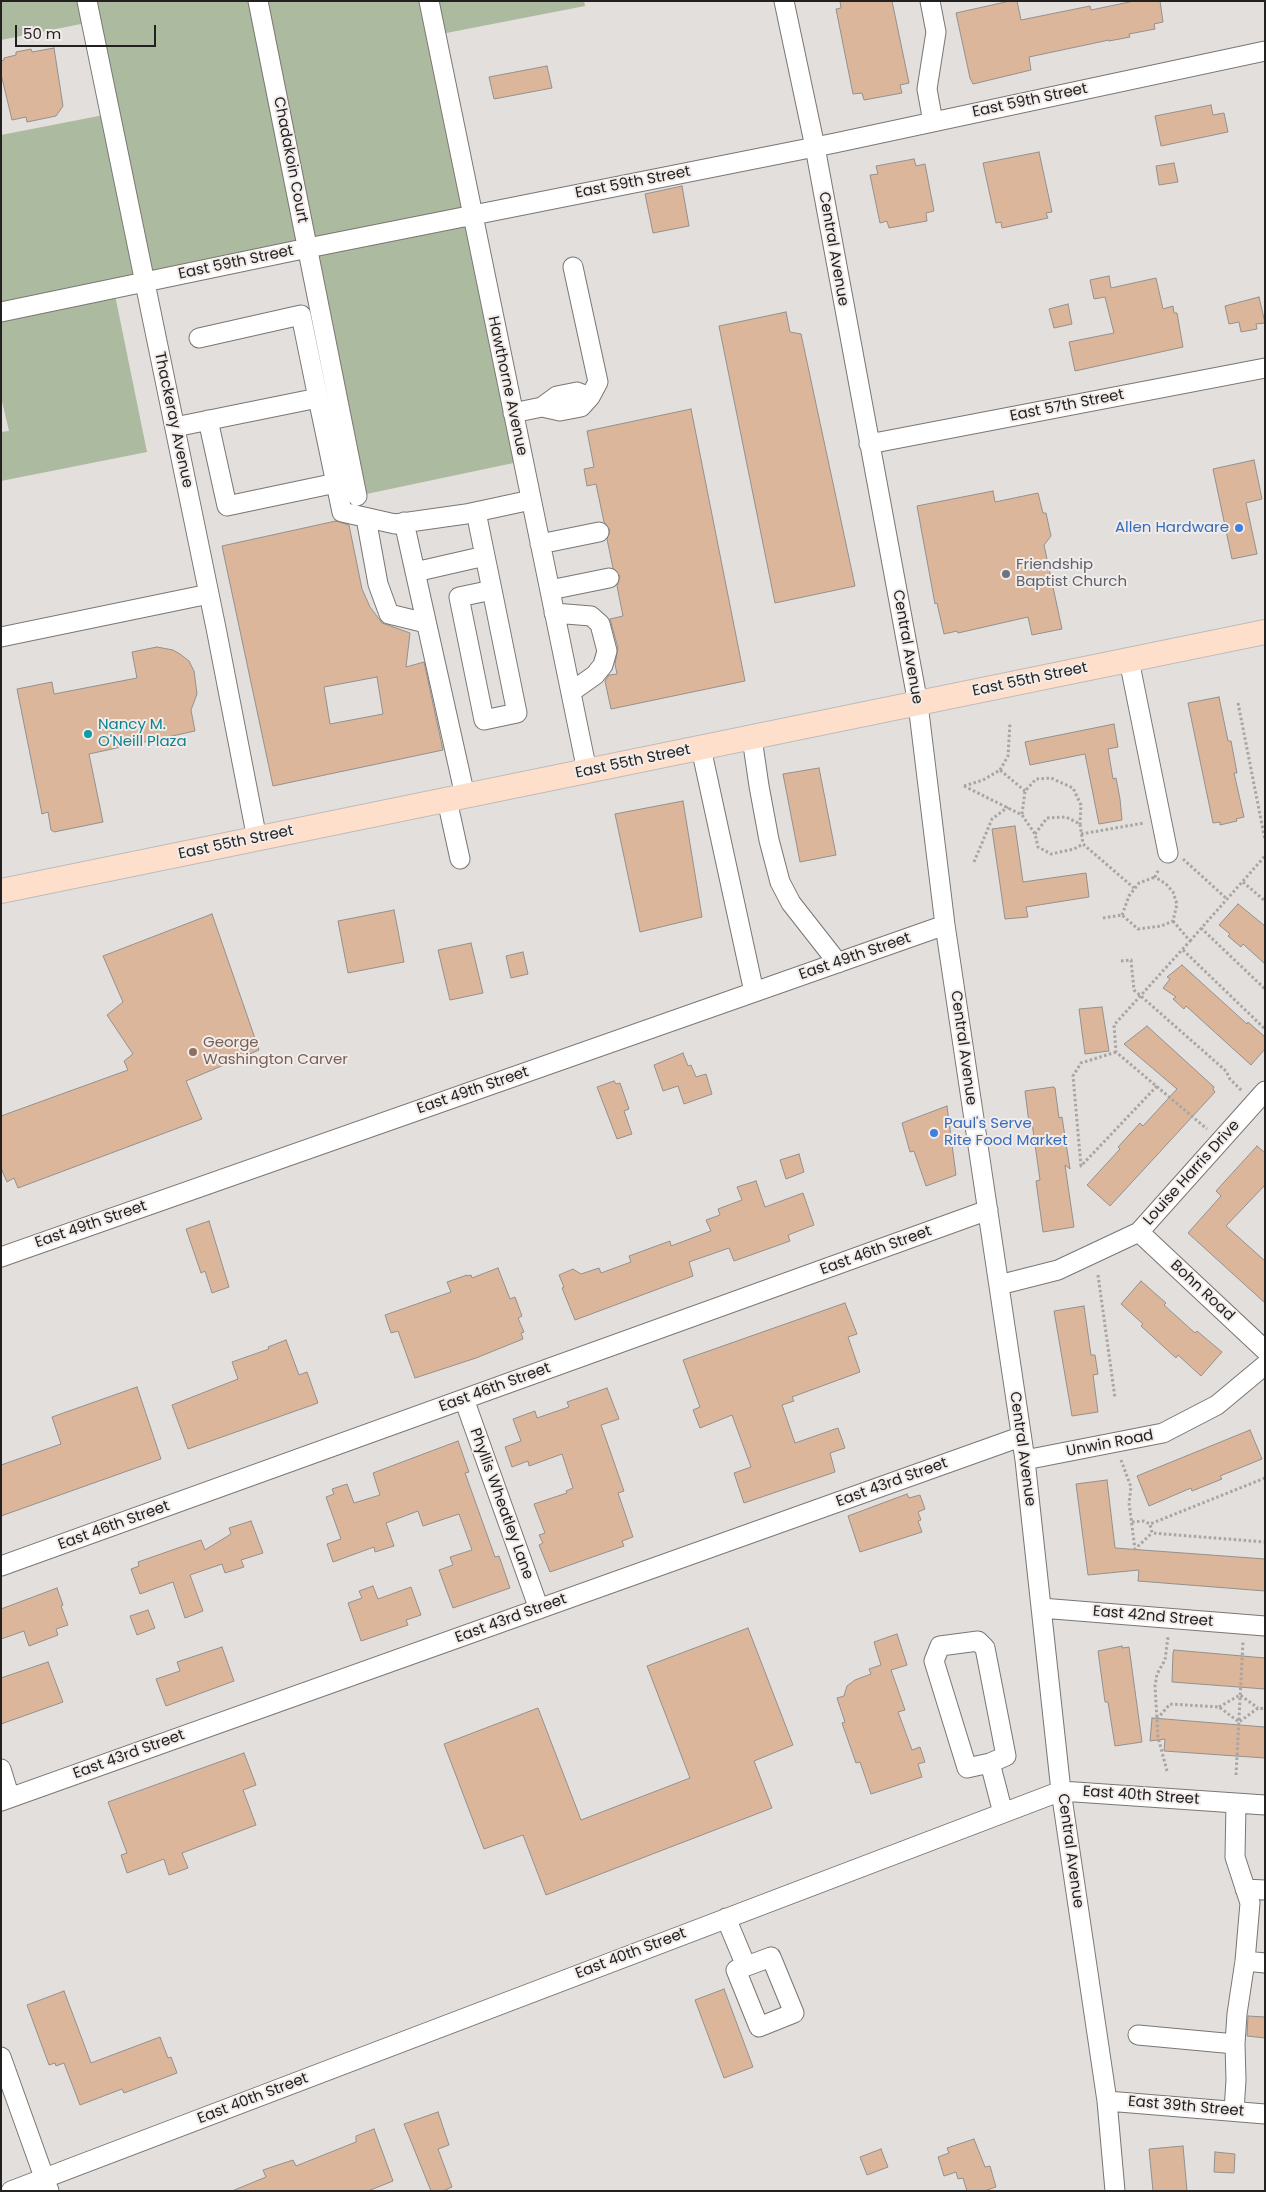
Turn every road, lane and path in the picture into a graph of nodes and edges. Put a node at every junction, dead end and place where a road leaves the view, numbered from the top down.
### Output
1 (87, 1) edge
2 (258, 1) edge
3 (429, 1) edge
4 (784, 1) edge
5 (930, 1) edge
6 (1265, 51) edge
7 (933, 122) junction
8 (815, 147) junction
9 (472, 216) junction
10 (308, 248) junction
11 (573, 267) dead end
12 (144, 282) junction
13 (1, 312) edge
14 (199, 338) dead end
15 (1265, 368) edge
16 (318, 398) junction
17 (513, 413) junction
18 (208, 420) junction
19 (175, 427) junction
20 (869, 444) junction
21 (336, 483) junction
22 (356, 496) dead end
23 (531, 500) junction
24 (476, 512) junction
25 (366, 518) junction
26 (404, 522) junction
27 (599, 532) dead end
28 (540, 544) junction
29 (485, 556) junction
30 (415, 572) junction
31 (609, 578) dead end
32 (492, 590) junction
33 (550, 590) junction
34 (209, 594) junction
35 (554, 613) junction
36 (426, 623) junction
37 (1265, 632) edge
38 (1, 637) edge
39 (1129, 660) junction
40 (571, 692) junction
41 (1238, 703) dead end
42 (918, 704) junction
43 (1010, 722) dead end
44 (752, 738) junction
45 (702, 748) junction
46 (1000, 770) junction
47 (588, 771) junction
48 (1024, 791) junction
49 (456, 798) junction
50 (1008, 807) junction
51 (1022, 815) junction
52 (1150, 822) dead end
53 (1080, 824) junction
54 (1035, 834) junction
55 (1082, 834) junction
56 (257, 839) junction
57 (1265, 840) edge
58 (1083, 844) junction
59 (1265, 856) edge
60 (1171, 858) junction
61 (460, 859) dead end
62 (974, 862) dead end
63 (1155, 877) junction
64 (1242, 882) junction
65 (1134, 888) junction
66 (1, 891) edge
67 (1227, 899) junction
68 (1265, 901) edge
69 (1122, 914) junction
70 (1103, 918) dead end
71 (1173, 921) junction
72 (945, 925) junction
73 (1201, 928) junction
74 (1190, 941) junction
75 (1183, 950) junction
76 (1121, 961) dead end
77 (838, 963) junction
78 (1265, 989) edge
79 (754, 992) junction
80 (1141, 996) junction
81 (1265, 1029) edge
82 (1116, 1052) junction
83 (1157, 1086) junction
84 (1242, 1091) dead end
85 (1265, 1091) edge
86 (1207, 1129) dead end
87 (988, 1210) junction
88 (1139, 1232) junction
89 (1, 1257) edge
90 (1098, 1275) dead end
91 (999, 1285) junction
92 (1265, 1350) edge
93 (1265, 1365) edge
94 (1115, 1398) dead end
95 (464, 1399) junction
96 (1020, 1437) junction
97 (1121, 1459) dead end
98 (1025, 1460) junction
99 (1265, 1478) edge
100 (1131, 1522) junction
101 (1150, 1524) junction
102 (1152, 1534) junction
103 (1265, 1542) edge
104 (1, 1566) edge
105 (1041, 1608) junction
106 (539, 1609) junction
107 (1265, 1626) edge
108 (1168, 1636) dead end
109 (1243, 1642) dead end
110 (1240, 1695) junction
111 (1219, 1707) junction
112 (1258, 1708) junction
113 (1265, 1708) edge
114 (1156, 1719) junction
115 (1238, 1722) junction
116 (990, 1763) junction
117 (1, 1770) edge
118 (1167, 1770) dead end
119 (1236, 1775) dead end
120 (1061, 1791) junction
121 (6, 1799) edge
122 (1236, 1803) junction
123 (1265, 1805) edge
124 (1003, 1813) junction
125 (1245, 1889) junction
126 (1265, 1890) edge
127 (726, 1918) junction
128 (1245, 1961) junction
129 (1265, 1963) edge
130 (746, 1966) dead end
131 (1138, 2035) dead end
132 (1235, 2044) junction
133 (1, 2057) edge
134 (1107, 2101) junction
135 (1234, 2111) junction
136 (1265, 2114) edge
137 (47, 2184) edge
138 (1112, 2190) edge
139 (11, 2191) edge

1 - 12 street, Thackeray Avenue
2 - 10 street, Chadakoin Court
3 - 9 street, Hawthorne Avenue
4 - 8 street, Central Avenue
5 - 7 street
6 - 7 street, East 59th Street
7 - 8 street, East 59th Street
8 - 9 street, East 59th Street
8 - 20 street, Central Avenue
9 - 10 street, East 59th Street
9 - 17 street, Hawthorne Avenue
10 - 12 street, East 59th Street
10 - 22 street, Chadakoin Court
11 - 17 street
12 - 13 street, East 59th Street
12 - 19 street, Thackeray Avenue
14 - 16 street
15 - 20 street, East 57th Street
16 - 18 street
16 - 21 street
17 - 23 street, Hawthorne Avenue
18 - 19 street
18 - 21 street
19 - 34 street, Thackeray Avenue
20 - 42 street, Central Avenue
21 - 25 street
23 - 24 street
23 - 28 street, Hawthorne Avenue
24 - 26 street
24 - 29 street
25 - 26 street
25 - 36 street
26 - 30 street
27 - 28 street
28 - 33 street, Hawthorne Avenue
29 - 30 street
29 - 32 street
30 - 36 street
31 - 33 street
32 - 32 street
33 - 35 street, Hawthorne Avenue
34 - 38 street
34 - 56 street, Thackeray Avenue
35 - 40 street, Hawthorne Avenue
35 - 40 street
36 - 49 street
37 - 39 main road, East 55th Street
39 - 42 main road, East 55th Street
39 - 60 street
40 - 47 street, Hawthorne Avenue
41 - 57 path
42 - 44 main road, East 55th Street
42 - 72 street, Central Avenue
43 - 46 path
44 - 45 main road, East 55th Street
44 - 77 street
45 - 47 main road, East 55th Street
45 - 79 street
46 - 48 path
46 - 50 path
47 - 49 main road, East 55th Street
48 - 51 path
48 - 53 path
49 - 56 main road, East 55th Street
49 - 61 street
50 - 51 path
50 - 62 path
51 - 54 path
52 - 55 path
53 - 54 path
53 - 55 path
54 - 58 path
55 - 58 path
56 - 66 main road, East 55th Street
58 - 65 path
59 - 64 path
60 - 63 path
60 - 67 path
63 - 65 path
63 - 71 path
64 - 67 path
64 - 68 path
65 - 69 path
67 - 73 path
69 - 70 path
69 - 71 path
71 - 74 path
72 - 77 street, East 49th Street
72 - 87 street, Central Avenue
73 - 74 path
73 - 78 path
74 - 75 path
75 - 80 path
75 - 81 path
76 - 80 path
77 - 79 street, East 49th Street
79 - 89 street, East 49th Street
80 - 82 path
80 - 84 path
82 - 83 path
82 - 83 path
83 - 86 path
85 - 88 street, Louise Harris Drive
87 - 91 street, Central Avenue
87 - 95 street, East 46th Street
88 - 91 street, Louise Harris Drive
88 - 92 street, Bohn Road
90 - 94 path
91 - 96 street, Central Avenue
93 - 98 street, Unwin Road
95 - 104 street, East 46th Street
95 - 106 street, Phyllis Wheatley Lane
96 - 98 street, Central Avenue
96 - 106 street, East 43rd Street
97 - 100 path
98 - 105 street, Central Avenue
99 - 101 path
100 - 101 path
100 - 102 path
101 - 102 path
102 - 103 path
105 - 107 street, East 42nd Street
105 - 120 street, Central Avenue
106 - 121 street, East 43rd Street
108 - 114 path
109 - 110 path
110 - 111 path
110 - 112 path
110 - 115 path
111 - 114 path
111 - 115 path
112 - 113 path
112 - 115 path
114 - 118 path
115 - 119 path
116 - 116 street
116 - 124 street
117 - 121 street
120 - 122 street, East 40th Street
120 - 124 street, East 40th Street
120 - 134 street, Central Avenue
122 - 123 street, East 40th Street
122 - 125 street
124 - 127 street, East 40th Street
125 - 126 street
125 - 128 street
127 - 130 street
127 - 137 street, East 40th Street
128 - 129 street
128 - 132 street
131 - 132 street
132 - 135 street
133 - 137 street
134 - 135 street, East 39th Street
134 - 138 street, Central Avenue
135 - 136 street, East 39th Street
137 - 139 street, East 40th Street

